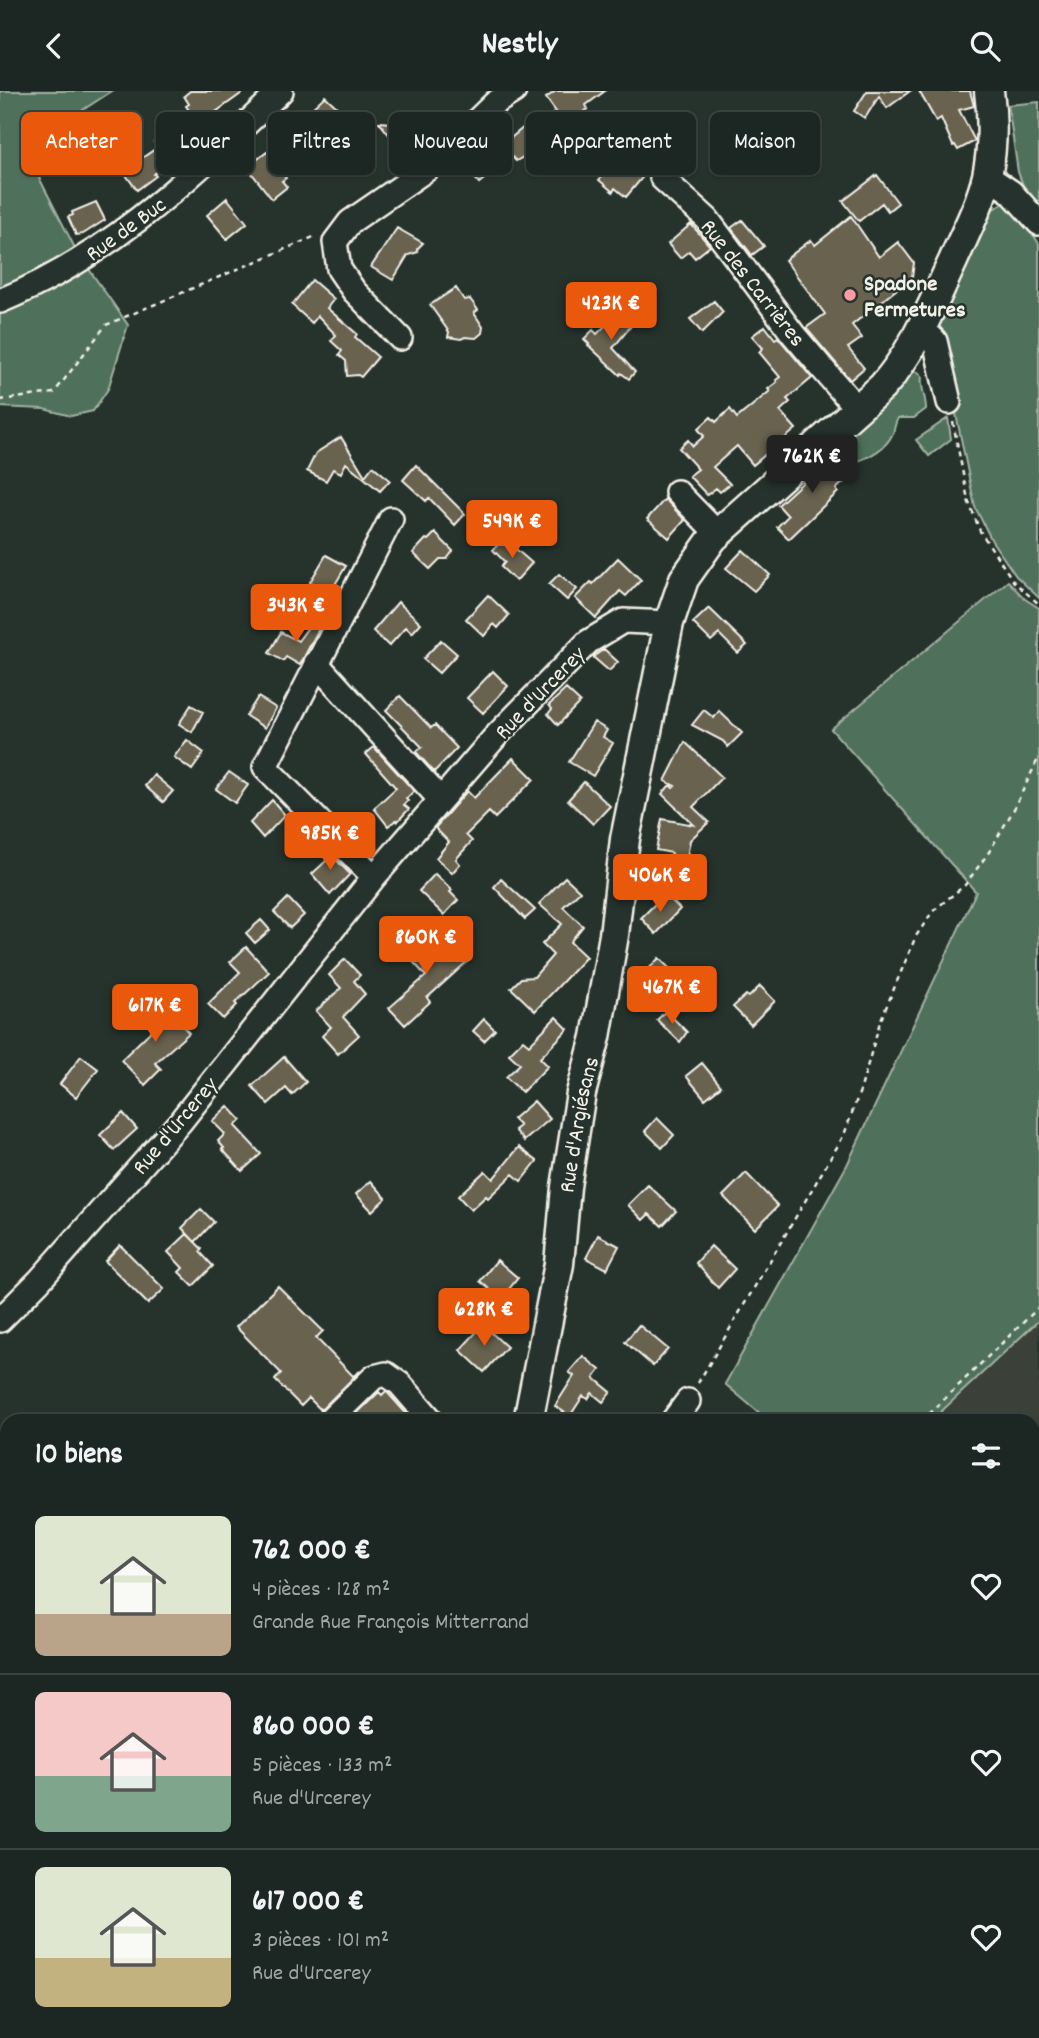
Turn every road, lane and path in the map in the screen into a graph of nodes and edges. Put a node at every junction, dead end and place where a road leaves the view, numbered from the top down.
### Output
1 (281, 91) edge
2 (514, 91) edge
3 (989, 91) edge
4 (663, 175) edge
5 (987, 176) junction
6 (350, 222) junction
7 (1039, 223) edge
8 (0, 301) edge
9 (922, 328) junction
10 (400, 338) dead end
11 (0, 400) edge
12 (949, 402) joint
13 (857, 409) junction
14 (677, 492) dead end
15 (391, 519) dead end
16 (718, 534) junction
17 (1039, 604) edge
18 (669, 623) junction
19 (316, 663) junction
20 (1039, 757) edge
21 (440, 799) junction
22 (374, 877) junction
23 (1039, 1307) edge
24 (0, 1320) edge
25 (688, 1401) joint
26 (336, 1414) edge
27 (426, 1414) edge
28 (529, 1414) edge
29 (678, 1414) edge
30 (929, 1414) edge

1 - 8 street, Rue de Buc
2 - 6 street
3 - 5 main road, Rue d'Argiésans
4 - 13 street, Rue des Carrières
5 - 7 street
5 - 9 main road, Rue d'Argiésans
6 - 10 street
6 - 11 path
9 - 12 street
9 - 13 main road, Rue d'Argiésans
12 - 17 path
13 - 16 main road, Rue d'Argiésans
14 - 16 street
15 - 19 street
16 - 18 main road, Rue d'Argiésans
18 - 21 street, Rue d'Urcerey
18 - 28 main road, Rue d'Argiésans
19 - 21 street
19 - 22 street
20 - 25 path
21 - 22 street, Rue d'Urcerey
22 - 24 street, Rue d'Urcerey
23 - 30 path
25 - 29 street
26 - 27 street

